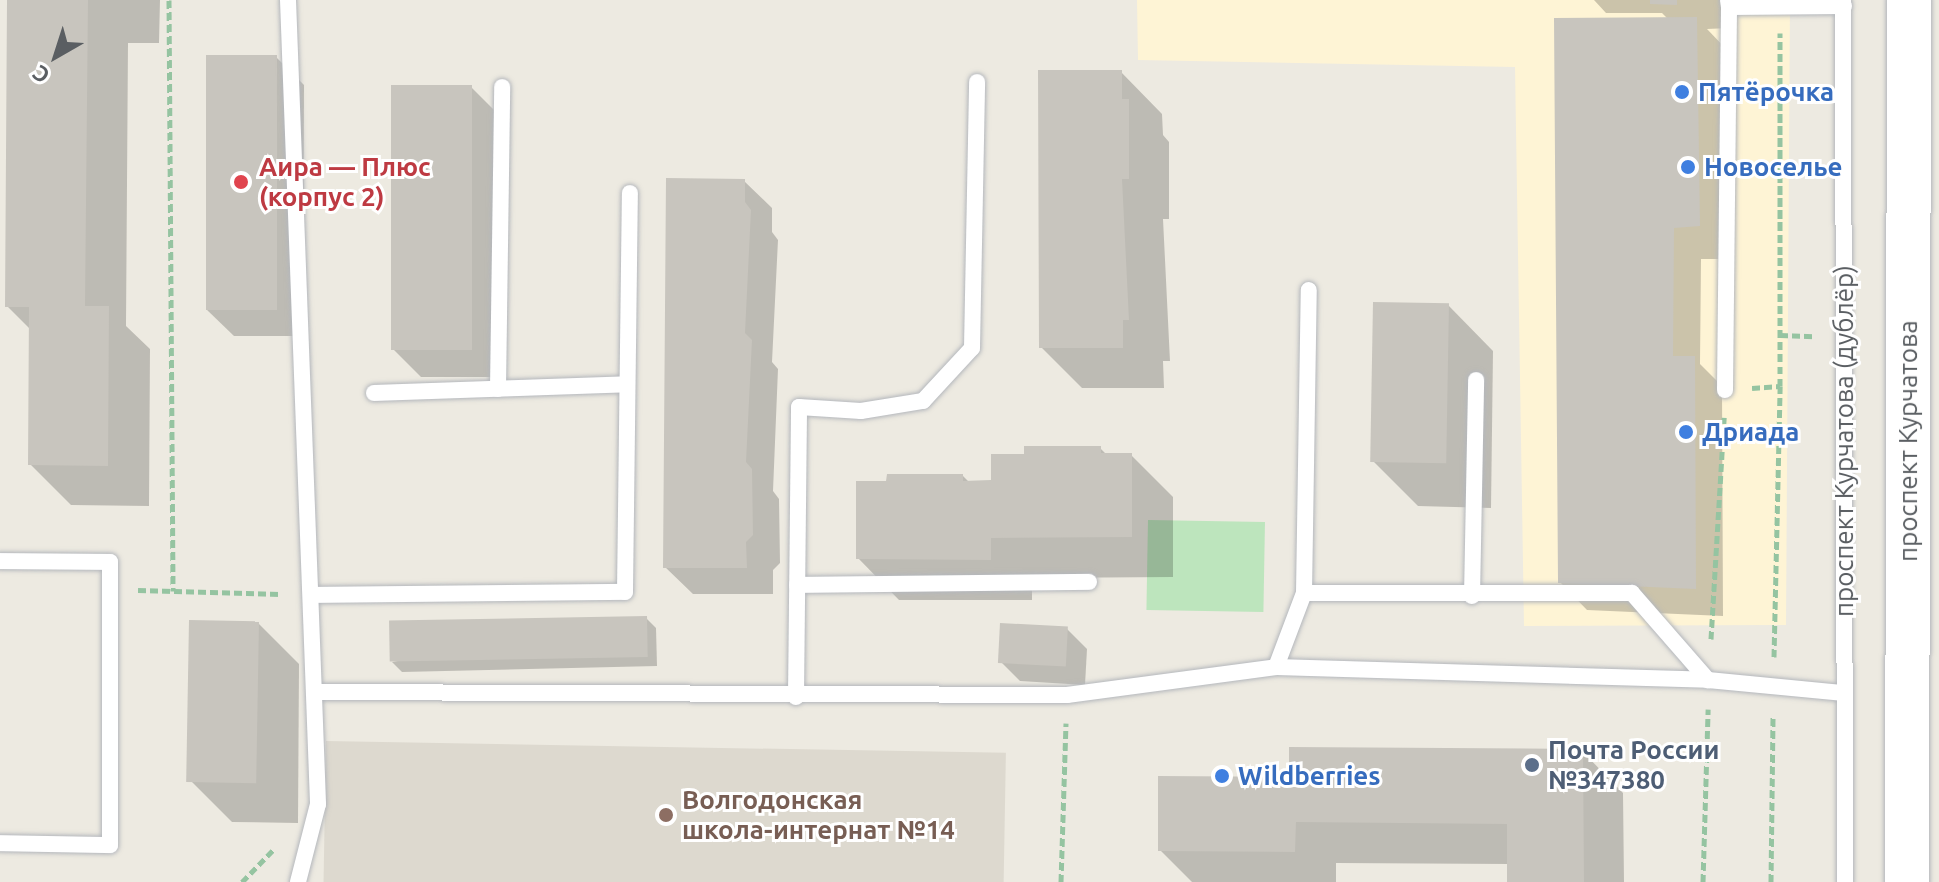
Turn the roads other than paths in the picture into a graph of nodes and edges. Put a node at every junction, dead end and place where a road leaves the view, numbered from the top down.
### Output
1 (288, 0) edge
2 (1909, 0) edge
3 (1844, 3) edge
4 (1728, 4) edge
5 (977, 82) dead end
6 (502, 87) dead end
7 (630, 193) dead end
8 (1309, 290) dead end
9 (1476, 380) dead end
10 (627, 384) junction
11 (498, 389) junction
12 (1725, 390) road end
13 (374, 393) dead end
14 (0, 561) edge
15 (1089, 582) dead end
16 (797, 585) junction
17 (1304, 593) junction
18 (313, 595) junction
19 (1472, 596) junction
20 (1276, 667) junction
21 (1708, 680) junction
22 (315, 692) junction
23 (1844, 693) junction
24 (796, 697) junction
25 (0, 843) edge
26 (298, 882) edge
27 (1845, 882) edge
28 (1907, 882) edge

1 - 18 lane
2 - 28 main road, проспект Курчатова
3 - 4 lane
3 - 23 lane, проспект Курчатова (дублёр)
4 - 12 lane
5 - 16 lane
6 - 11 lane
7 - 10 lane
8 - 17 lane
9 - 19 lane
10 - 11 lane
10 - 18 lane
11 - 13 lane
14 - 25 lane
15 - 16 lane
16 - 24 lane
17 - 19 lane
17 - 20 lane
18 - 22 lane
19 - 21 lane
20 - 21 lane
20 - 24 lane
21 - 23 lane
22 - 24 lane
22 - 26 lane
23 - 27 lane, проспект Курчатова (дублёр)

